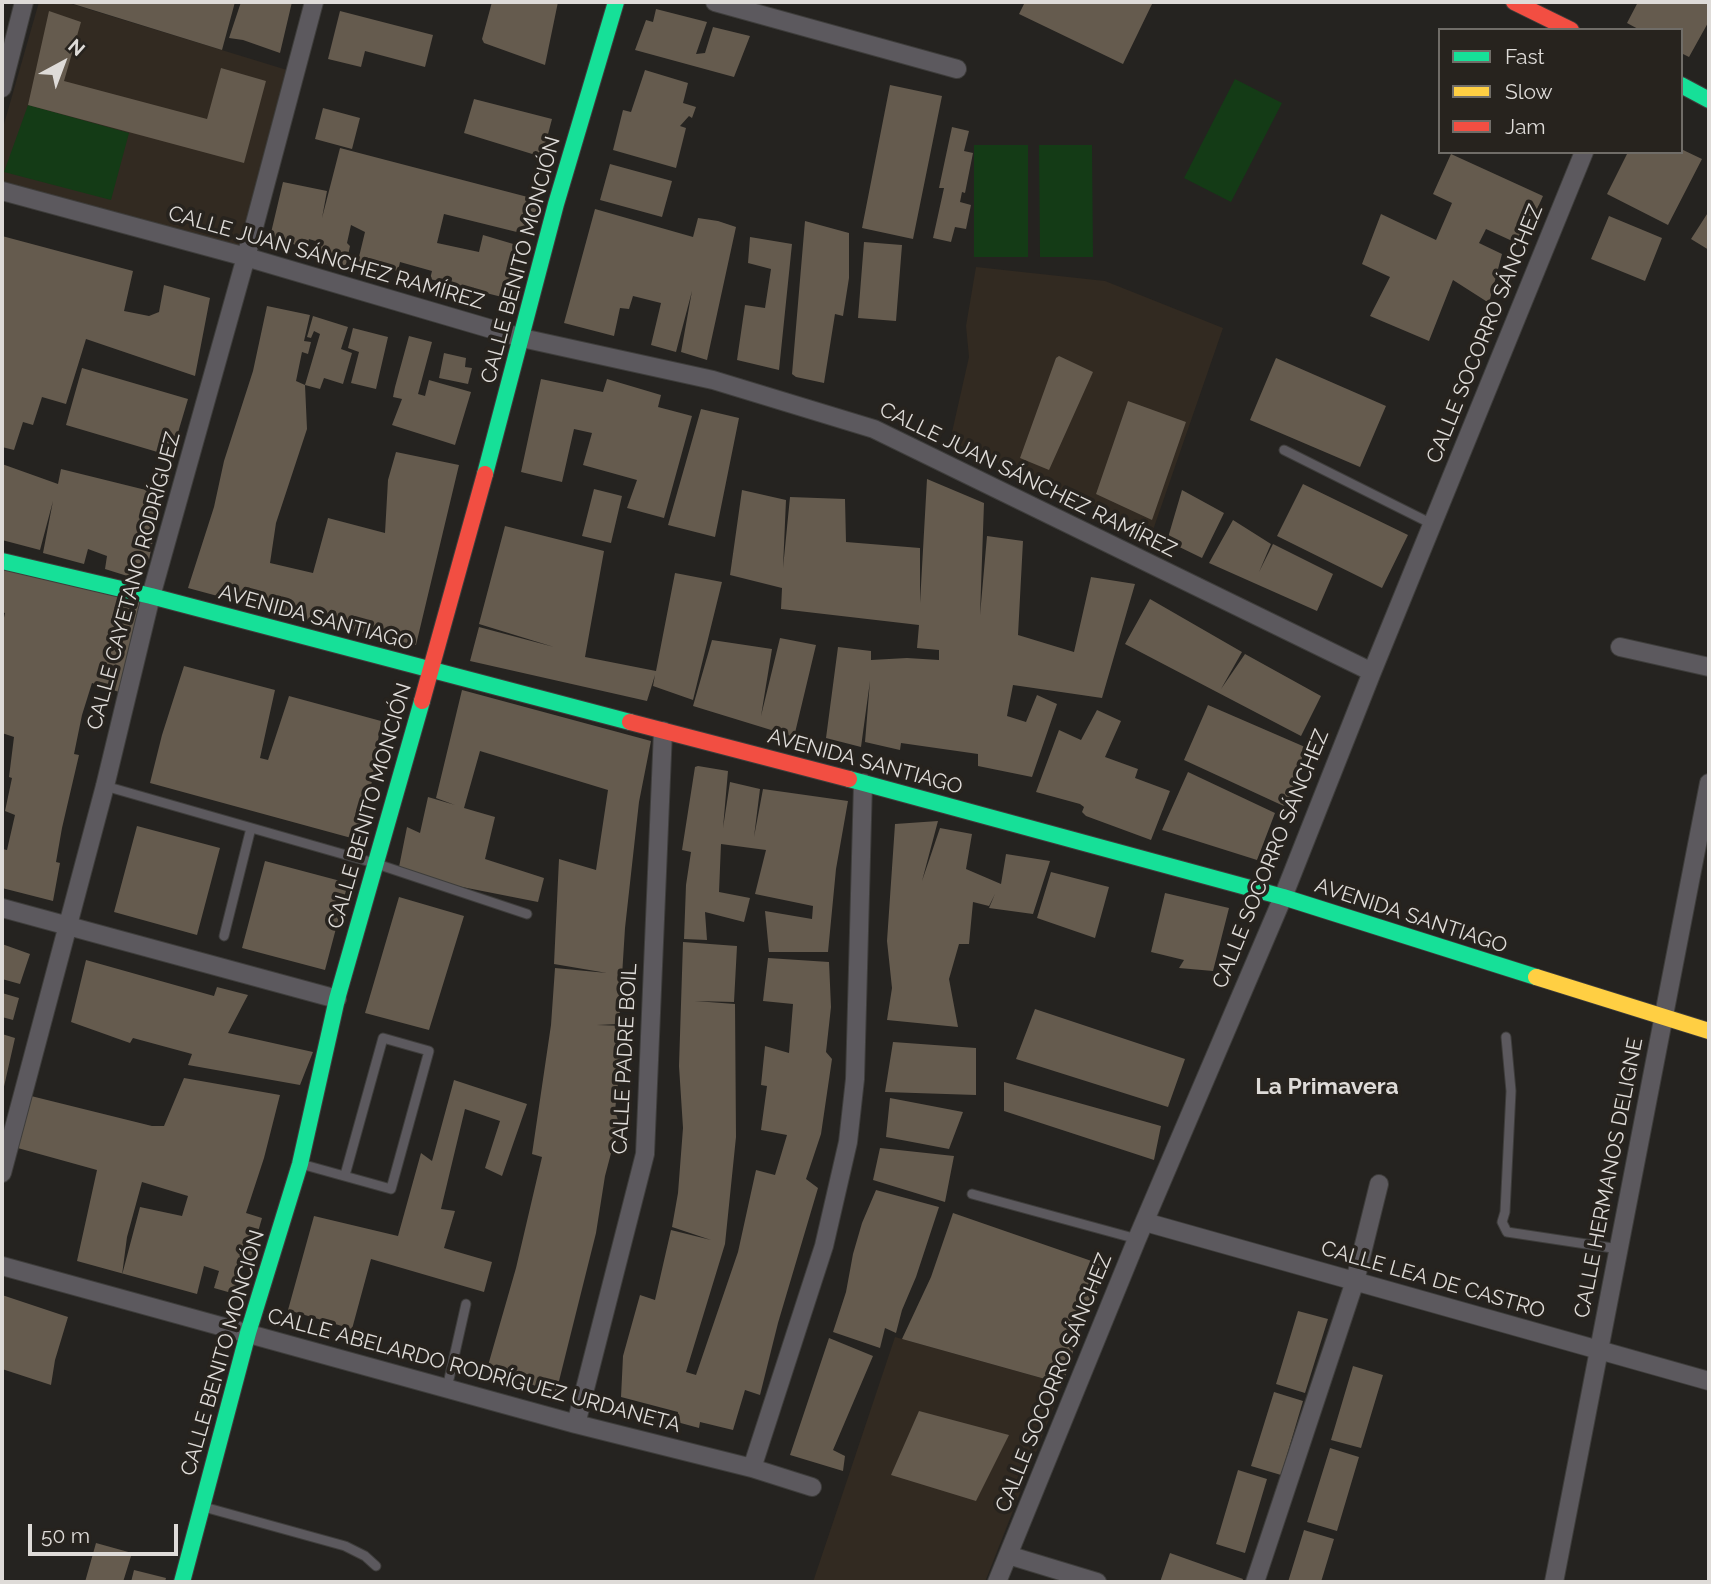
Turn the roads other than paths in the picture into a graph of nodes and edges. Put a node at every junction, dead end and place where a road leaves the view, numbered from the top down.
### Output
1 (24, 2) edge
2 (314, 2) edge
3 (616, 2) edge
4 (715, 2) edge
5 (1522, 4) edge
6 (1567, 28) edge
7 (957, 69) dead end
8 (1683, 86) edge
9 (2, 88) edge
10 (1708, 96) edge
11 (1583, 154) edge
12 (2, 191) edge
13 (246, 257) junction
14 (522, 338) junction
15 (1284, 450) dead end
16 (1432, 524) junction
17 (2, 561) edge
18 (151, 596) junction
19 (1620, 647) dead end
20 (1709, 667) edge
21 (431, 670) junction
22 (1372, 672) junction
23 (663, 731) junction
24 (863, 783) junction
25 (1709, 783) edge
26 (105, 786) junction
27 (251, 828) junction
28 (374, 863) junction
29 (1283, 897) junction
30 (2, 908) edge
31 (527, 914) dead end
32 (68, 926) junction
33 (224, 936) dead end
34 (337, 999) junction
35 (1663, 1018) junction
36 (1709, 1031) edge
37 (1506, 1037) dead end
38 (300, 1164) junction
39 (2, 1172) edge
40 (345, 1175) junction
41 (1379, 1184) dead end
42 (972, 1194) dead end
43 (1145, 1222) junction
44 (1137, 1239) junction
45 (1619, 1249) junction
46 (2, 1266) edge
47 (1355, 1281) junction
48 (466, 1304) dead end
49 (248, 1333) junction
50 (1599, 1350) junction
51 (1709, 1381) edge
52 (447, 1388) junction
53 (576, 1424) junction
54 (752, 1468) junction
55 (812, 1487) dead end
56 (202, 1507) junction
57 (1008, 1555) junction
58 (376, 1566) dead end
59 (182, 1582) edge
60 (998, 1582) edge
61 (1097, 1582) edge
62 (1255, 1582) edge
63 (1554, 1582) edge

1 - 9 street
2 - 13 street, CALLE CAYETANO RODRÍGUEZ
3 - 14 main road, CALLE BENITO MONCIÓN
4 - 7 street
5 - 6 main road
8 - 10 main road
11 - 16 street, CALLE SOCORRO SÁNCHEZ
12 - 13 street, CALLE JUAN SÁNCHEZ RAMÍREZ
13 - 14 street, CALLE JUAN SÁNCHEZ RAMÍREZ
13 - 18 street, CALLE CAYETANO RODRÍGUEZ
14 - 21 main road, CALLE BENITO MONCIÓN
14 - 22 street, CALLE JUAN SÁNCHEZ RAMÍREZ
15 - 16 lane
16 - 22 street, CALLE SOCORRO SÁNCHEZ
17 - 18 main road, AVENIDA SANTIAGO
18 - 21 main road, AVENIDA SANTIAGO
18 - 26 street, CALLE CAYETANO RODRÍGUEZ
19 - 20 street
21 - 23 main road, AVENIDA SANTIAGO
21 - 28 main road, CALLE BENITO MONCIÓN
22 - 29 street, CALLE SOCORRO SÁNCHEZ
23 - 24 main road, AVENIDA SANTIAGO
23 - 53 street, CALLE PADRE BOIL
24 - 29 main road, AVENIDA SANTIAGO
24 - 54 street
25 - 35 street, CALLE HERMANOS DELIGNE
26 - 27 lane
26 - 32 street, CALLE CAYETANO RODRÍGUEZ
27 - 28 lane
27 - 33 lane
28 - 31 lane
28 - 34 main road, CALLE BENITO MONCIÓN
29 - 35 main road, AVENIDA SANTIAGO
29 - 43 street, CALLE SOCORRO SÁNCHEZ
30 - 32 street
32 - 34 street
32 - 39 street, CALLE CAYETANO RODRÍGUEZ
34 - 38 main road, CALLE BENITO MONCIÓN
35 - 36 main road, AVENIDA SANTIAGO
35 - 45 street, CALLE HERMANOS DELIGNE
37 - 45 lane
38 - 40 lane
38 - 49 main road, CALLE BENITO MONCIÓN
40 - 40 lane
41 - 47 street
42 - 44 lane
43 - 44 street, CALLE SOCORRO SÁNCHEZ
43 - 47 street, CALLE LEA DE CASTRO
44 - 57 street, CALLE SOCORRO SÁNCHEZ
45 - 50 street, CALLE HERMANOS DELIGNE
46 - 49 street, CALLE ABELARDO RODRÍGUEZ URDANETA
47 - 50 street, CALLE LEA DE CASTRO
47 - 62 street
48 - 52 lane
49 - 52 street, CALLE ABELARDO RODRÍGUEZ URDANETA
49 - 56 main road, CALLE BENITO MONCIÓN
50 - 51 street, CALLE LEA DE CASTRO
50 - 63 street, CALLE HERMANOS DELIGNE
52 - 53 street, CALLE ABELARDO RODRÍGUEZ URDANETA
53 - 54 street, CALLE ABELARDO RODRÍGUEZ URDANETA
54 - 55 street, CALLE ABELARDO RODRÍGUEZ URDANETA
56 - 58 lane
56 - 59 main road, CALLE BENITO MONCIÓN
57 - 60 street, CALLE SOCORRO SÁNCHEZ
57 - 61 street

